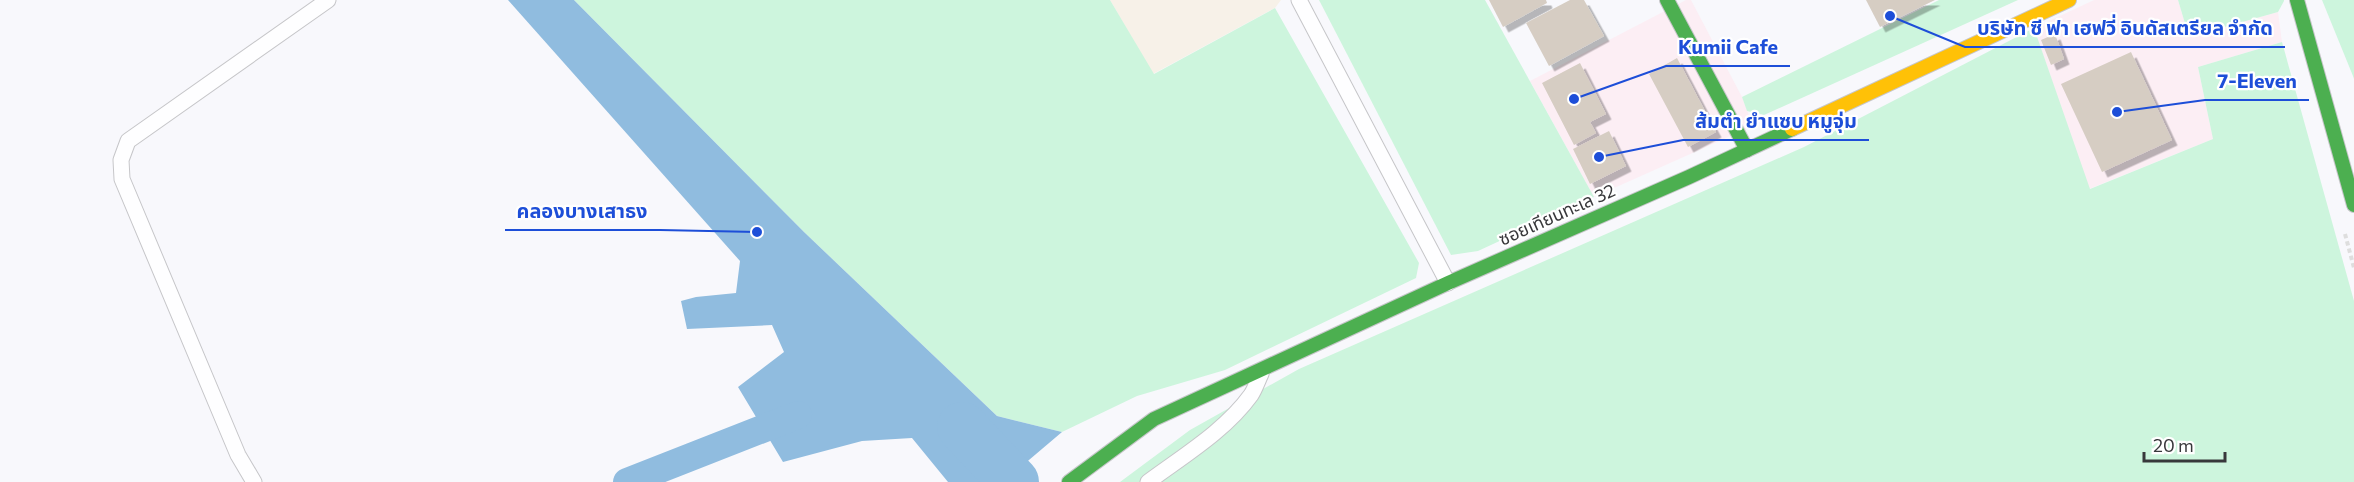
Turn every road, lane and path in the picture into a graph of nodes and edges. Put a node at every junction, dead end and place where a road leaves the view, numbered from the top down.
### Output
1 (327, 0) edge
2 (1299, 0) edge
3 (1667, 0) edge
4 (2069, 0) edge
5 (2297, 0) edge
6 (1747, 150) junction
7 (2354, 205) edge
8 (1448, 282) junction
9 (1264, 367) junction
10 (254, 482) edge
11 (1069, 482) edge
12 (1148, 482) edge

1 - 10 lane
2 - 8 lane
3 - 6 street
4 - 6 street, ซอยเทียนทะเล 32
5 - 7 street
6 - 8 street, ซอยเทียนทะเล 32
8 - 9 street, ซอยเทียนทะเล 32
9 - 11 street, ซอยเทียนทะเล 32
9 - 12 lane

